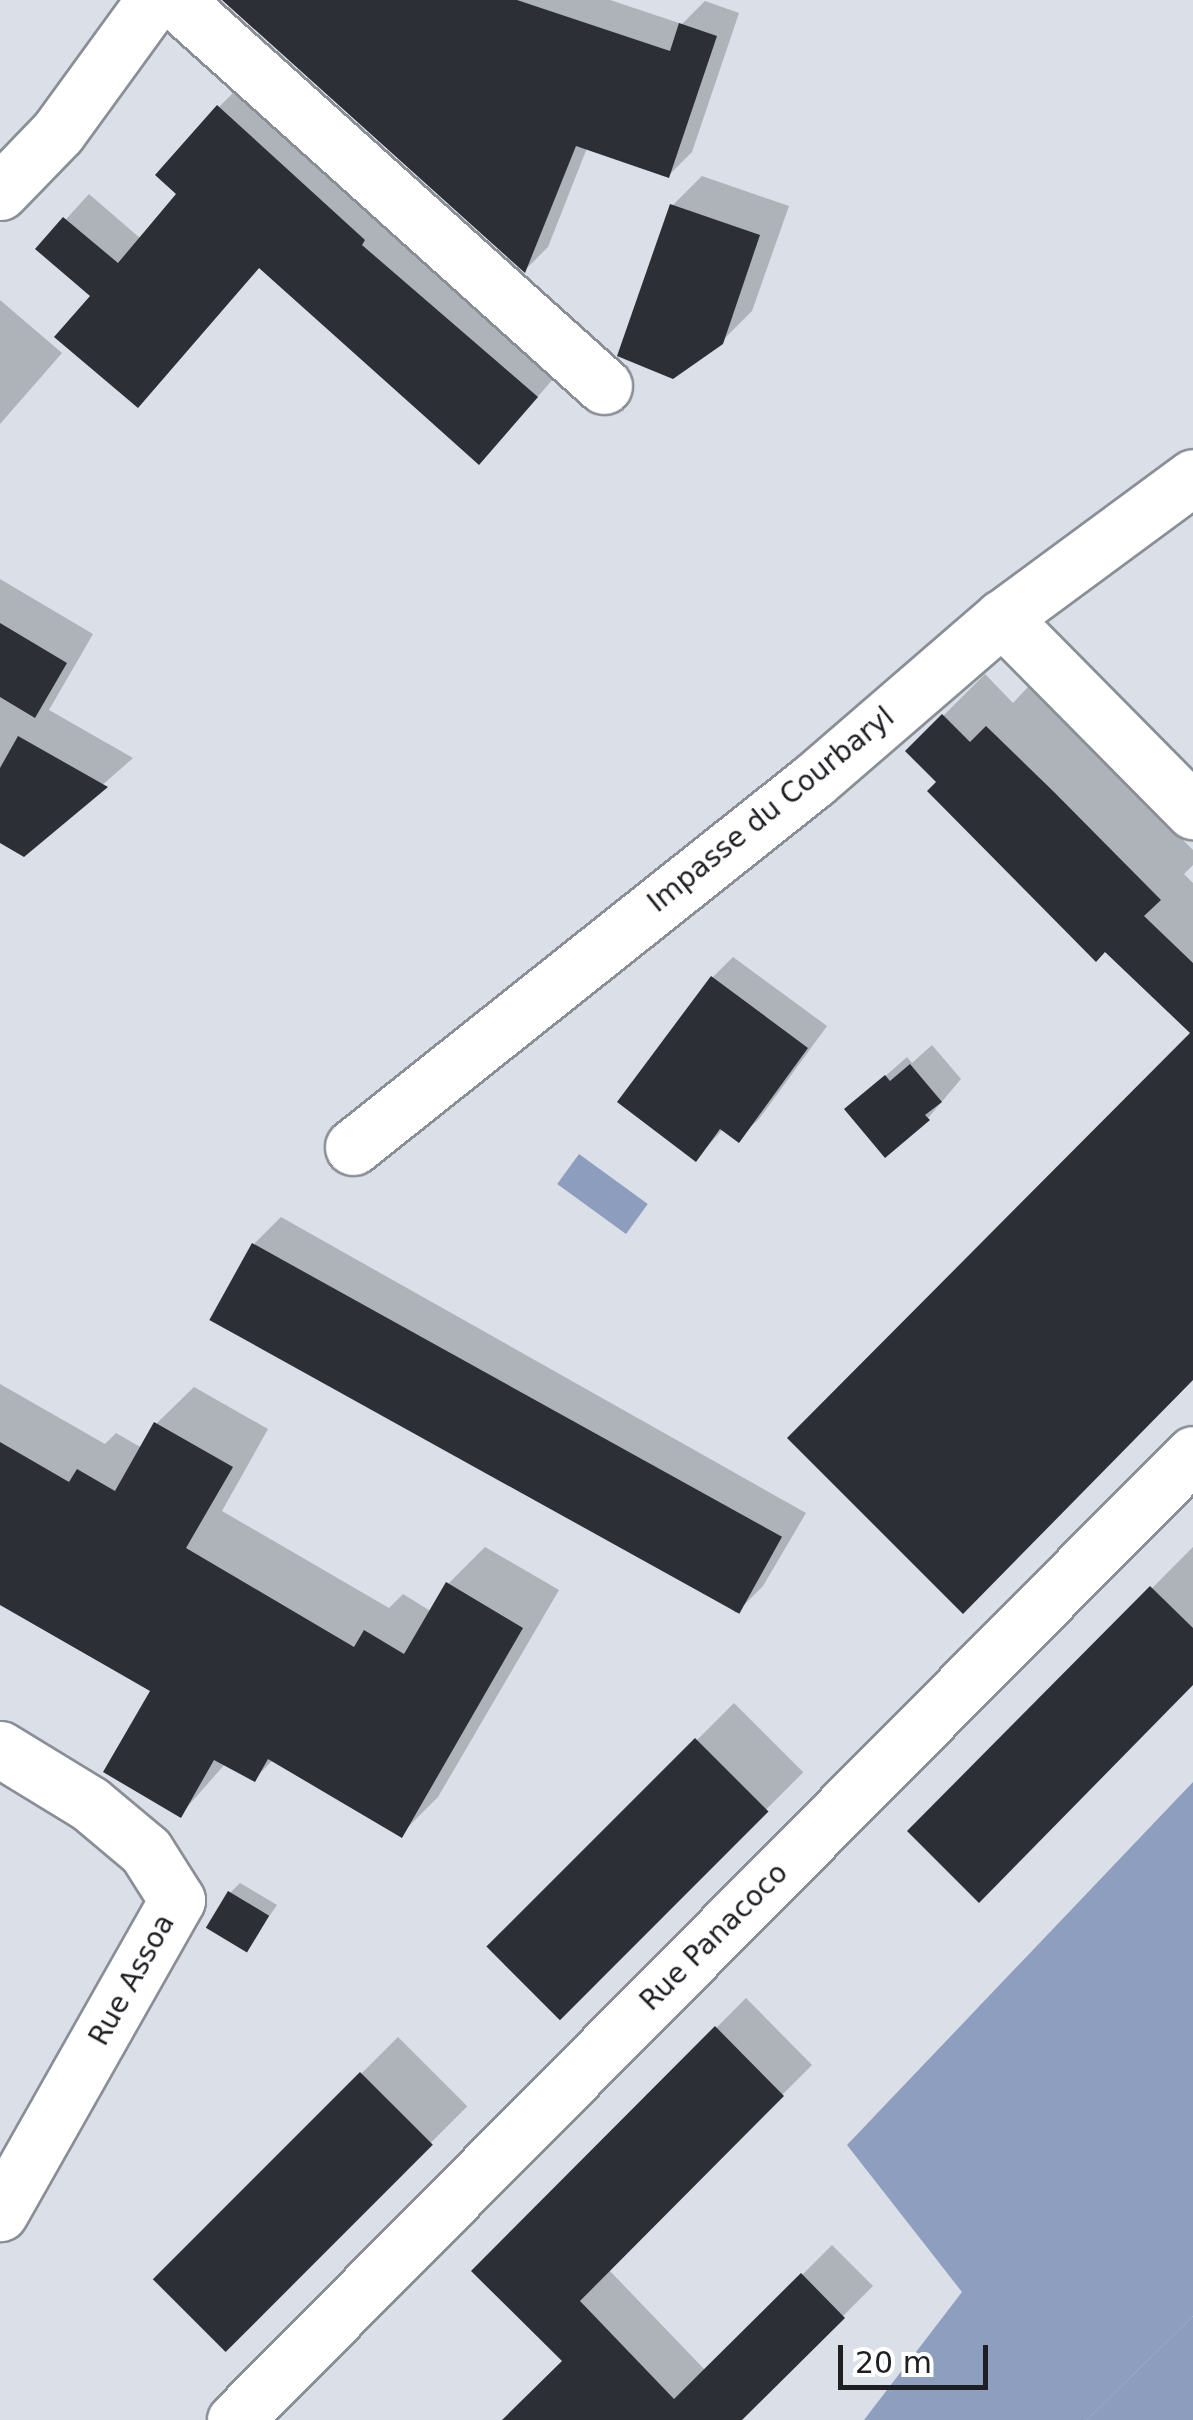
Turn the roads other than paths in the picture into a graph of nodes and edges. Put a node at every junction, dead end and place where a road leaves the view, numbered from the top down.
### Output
1 (154, 0) edge
2 (176, 0) edge
3 (0, 192) edge
4 (604, 386) dead end
5 (1193, 477) edge
6 (1002, 618) junction
7 (1193, 811) edge
8 (352, 1148) dead end
9 (1193, 1454) edge
10 (0, 1749) edge
11 (0, 2213) edge
12 (234, 2420) edge

1 - 3 street
2 - 4 street
5 - 6 street, Impasse du Courbaryl
6 - 7 street
6 - 8 street, Impasse du Courbaryl
9 - 12 street, Rue Panacoco
10 - 11 street, Rue Assoa

